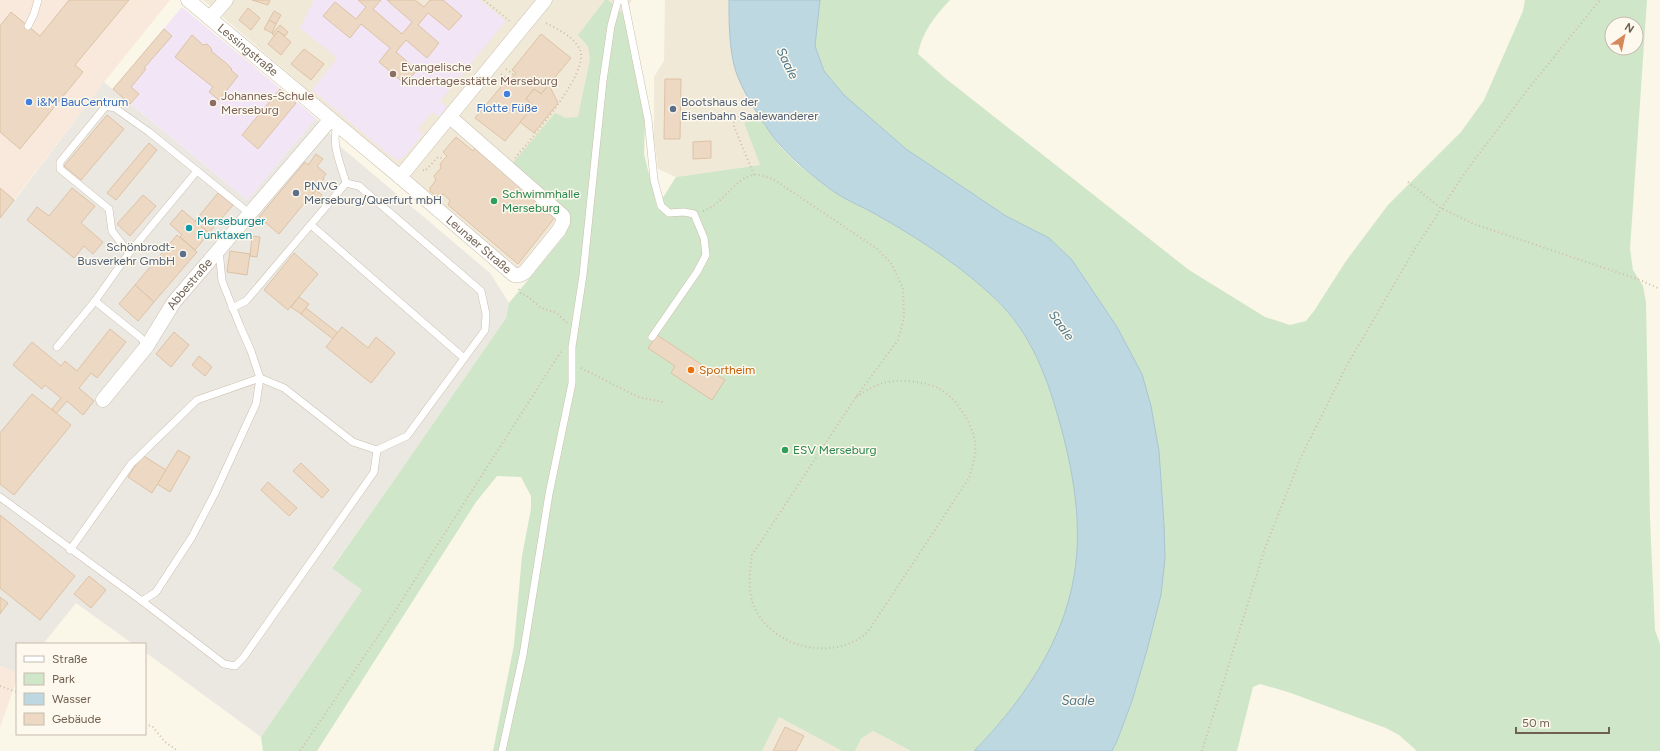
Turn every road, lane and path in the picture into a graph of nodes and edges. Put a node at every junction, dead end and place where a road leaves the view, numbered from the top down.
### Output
1 (38, 0) edge
2 (188, 0) edge
3 (226, 0) edge
4 (484, 0) edge
5 (545, 0) edge
6 (618, 0) edge
7 (624, 0) edge
8 (1600, 0) edge
9 (533, 15) junction
10 (210, 18) junction
11 (515, 25) dead end
12 (28, 26) dead end
13 (497, 71) dead end
14 (509, 81) dead end
15 (751, 114) dead end
16 (450, 117) junction
17 (333, 123) junction
18 (437, 153) dead end
19 (424, 166) dead end
20 (508, 167) junction
21 (197, 171) junction
22 (754, 175) junction
23 (400, 178) junction
24 (346, 182) junction
25 (1408, 182) dead end
26 (1441, 208) junction
27 (250, 213) junction
28 (694, 214) junction
29 (311, 225) junction
30 (219, 250) junction
31 (129, 253) junction
32 (517, 275) junction
33 (1660, 289) edge
34 (95, 301) junction
35 (232, 308) junction
36 (575, 332) junction
37 (652, 337) dead end
38 (147, 346) junction
39 (57, 347) dead end
40 (464, 358) junction
41 (573, 364) junction
42 (260, 378) junction
43 (856, 397) junction
44 (103, 400) dead end
45 (663, 402) dead end
46 (377, 450) junction
47 (0, 497) edge
48 (70, 550) junction
49 (142, 602) junction
50 (0, 686) edge
51 (16, 692) edge
52 (146, 724) edge
53 (178, 751) edge
54 (300, 751) edge
55 (502, 751) edge
56 (1202, 751) edge

1 - 12 lane
2 - 10 street, Lessingstraße
3 - 10 street
4 - 11 path
5 - 9 street
6 - 36 lane
7 - 28 lane
8 - 26 path
9 - 16 street
9 - 20 path
10 - 17 street, Lessingstraße
13 - 14 path
15 - 22 path
16 - 20 street, Leunaer Straße
16 - 23 street
17 - 23 street, Lessingstraße
17 - 24 lane
17 - 27 street, Abbestraße
18 - 19 path
20 - 32 street, Leunaer Straße
21 - 27 lane
21 - 31 lane
21 - 31 lane
22 - 28 path
22 - 43 path
23 - 32 street, Leunaer Straße
24 - 29 lane
24 - 40 lane
25 - 26 path
26 - 33 path
26 - 56 path
27 - 30 street, Abbestraße
28 - 37 lane
29 - 35 lane
29 - 40 lane
30 - 35 lane
30 - 38 street, Abbestraße
31 - 34 lane
32 - 36 path
34 - 38 lane
34 - 39 lane
35 - 42 lane
36 - 41 lane
36 - 54 path
38 - 44 street, Abbestraße
40 - 46 lane
41 - 45 path
41 - 55 lane
42 - 46 lane
42 - 48 lane
42 - 49 lane
43 - 43 path
46 - 49 lane
47 - 48 lane
48 - 49 lane
50 - 51 path
52 - 53 path

